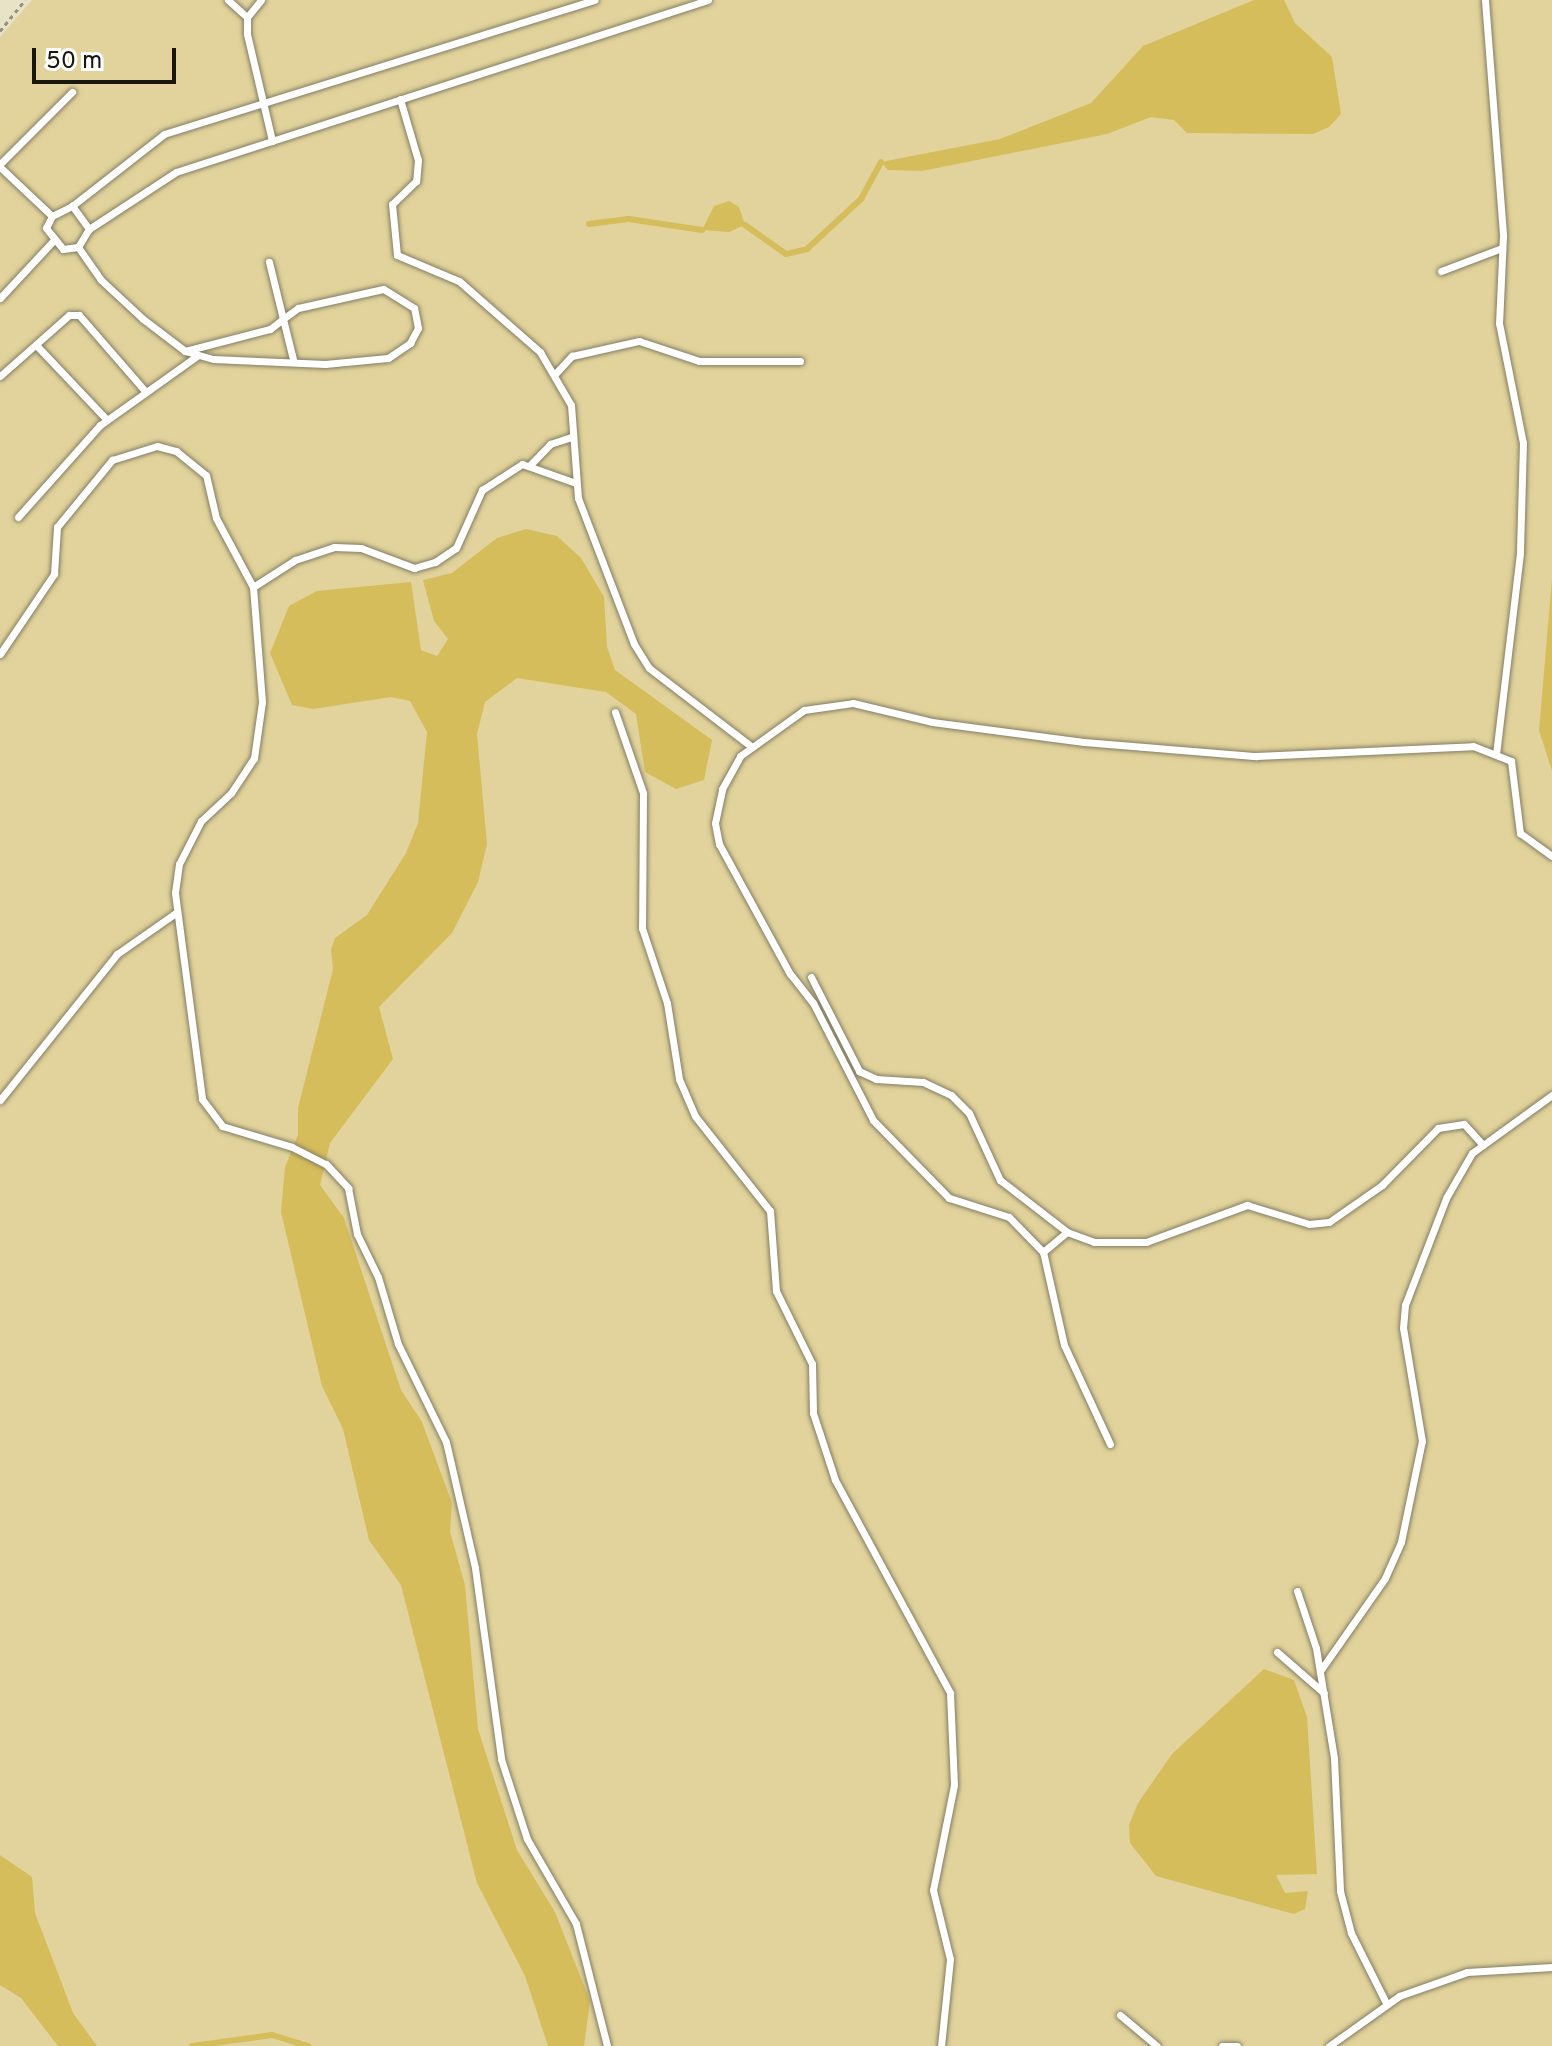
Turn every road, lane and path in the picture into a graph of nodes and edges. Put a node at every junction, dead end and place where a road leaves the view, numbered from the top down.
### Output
1 (25, 0) edge
2 (228, 0) edge
3 (261, 0) edge
4 (595, 0) edge
5 (708, 0) edge
6 (1485, 0) edge
7 (247, 17) junction
8 (0, 31) edge
9 (72, 92) dead end
10 (400, 99) junction
11 (264, 103) junction
12 (272, 141) junction
13 (0, 166) edge
14 (72, 206) junction
15 (52, 216) junction
16 (89, 229) junction
17 (53, 241) junction
18 (78, 247) junction
19 (1502, 248) junction
20 (269, 262) dead end
21 (1441, 271) dead end
22 (0, 298) edge
23 (283, 319) junction
24 (38, 347) junction
25 (185, 351) junction
26 (198, 355) junction
27 (293, 359) junction
28 (800, 361) dead end
29 (555, 374) junction
30 (0, 376) edge
31 (146, 392) junction
32 (107, 420) junction
33 (571, 437) junction
34 (531, 464) junction
35 (576, 483) junction
36 (18, 517) dead end
37 (253, 587) junction
38 (0, 654) edge
39 (615, 712) dead end
40 (752, 747) junction
41 (1496, 753) junction
42 (1552, 856) edge
43 (177, 912) junction
44 (811, 977) dead end
45 (1552, 1095) edge
46 (0, 1100) edge
47 (1483, 1145) junction
48 (1067, 1232) junction
49 (1043, 1252) junction
50 (1110, 1444) dead end
51 (1297, 1591) dead end
52 (1277, 1652) dead end
53 (1320, 1671) junction
54 (1324, 1693) junction
55 (1552, 1967) edge
56 (1387, 2005) junction
57 (1120, 2015) dead end
58 (607, 2046) edge
59 (941, 2046) edge
60 (1157, 2046) edge
61 (1222, 2046) edge
62 (1237, 2046) edge
63 (1329, 2046) edge

1 - 8 path
2 - 7 lane
3 - 7 lane
4 - 11 lane
5 - 10 lane
6 - 19 lane
7 - 11 lane
9 - 13 lane
10 - 12 lane
10 - 29 lane
11 - 12 lane
11 - 14 lane
12 - 16 lane
13 - 15 lane
14 - 15 lane
14 - 16 lane
15 - 17 lane
16 - 18 lane
17 - 18 lane
17 - 22 lane
18 - 25 lane
19 - 21 lane
19 - 41 lane
20 - 23 lane
23 - 25 lane
23 - 27 lane
23 - 27 lane
24 - 30 lane
24 - 31 lane
24 - 32 lane
25 - 26 lane
26 - 27 lane
26 - 31 lane
28 - 29 lane
29 - 33 lane
31 - 32 lane
32 - 36 lane
33 - 34 lane
33 - 35 lane
34 - 35 lane
34 - 37 lane
35 - 40 lane
37 - 38 lane
37 - 43 lane
39 - 59 lane
40 - 41 lane
40 - 49 lane
41 - 42 lane
43 - 46 lane
43 - 58 lane
44 - 48 lane
45 - 47 lane
47 - 48 lane
47 - 53 lane
48 - 49 lane
49 - 50 lane
51 - 53 lane
52 - 54 lane
53 - 54 lane
54 - 56 lane
55 - 56 lane
56 - 63 lane
57 - 60 lane
61 - 62 lane

